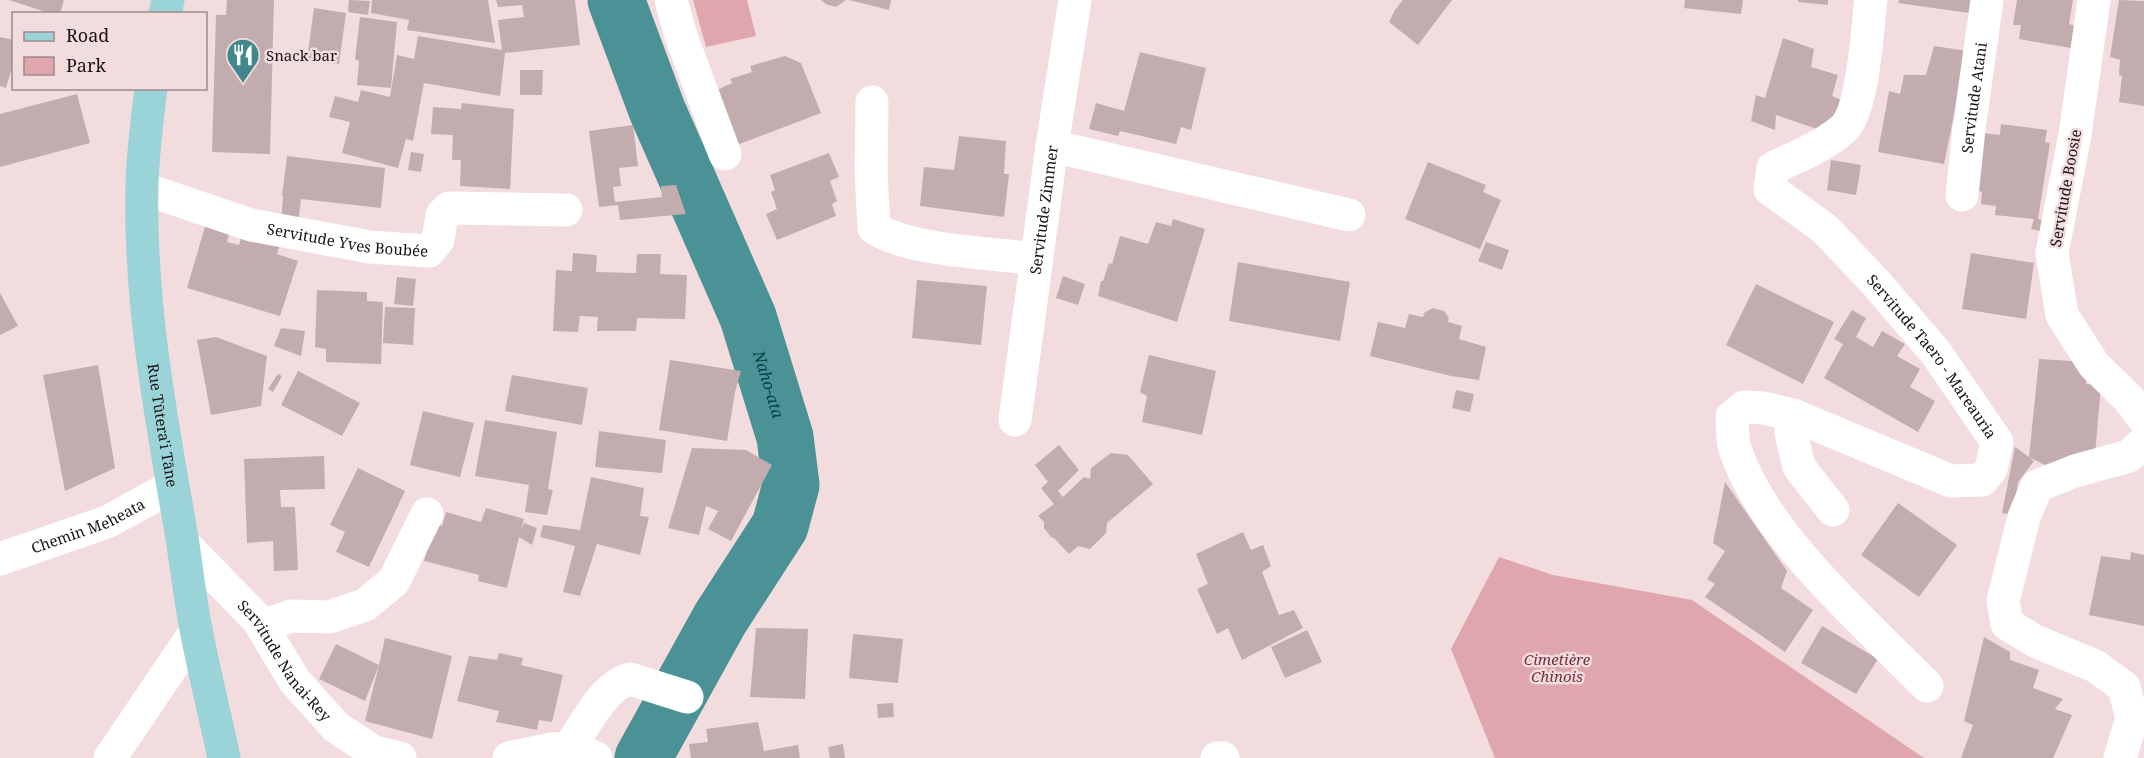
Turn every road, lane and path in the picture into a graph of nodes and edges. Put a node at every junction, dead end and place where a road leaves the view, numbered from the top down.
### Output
1 (671, 0) edge
2 (1075, 0) edge
3 (1871, 0) edge
4 (1988, 0) edge
5 (2094, 0) edge
6 (151, 90) edge
7 (872, 102) dead end
8 (1052, 146) junction
9 (725, 154) dead end
10 (142, 188) junction
11 (1962, 195) dead end
12 (566, 210) dead end
13 (1349, 215) dead end
14 (1036, 259) junction
15 (1793, 415) junction
16 (2144, 418) edge
17 (1015, 420) dead end
18 (2144, 442) edge
19 (173, 486) junction
20 (1833, 510) dead end
21 (427, 514) dead end
22 (183, 543) junction
23 (0, 559) edge
24 (262, 626) junction
25 (196, 631) junction
26 (1927, 686) dead end
27 (687, 697) dead end
28 (586, 754) edge
29 (110, 758) edge
30 (224, 758) edge
31 (400, 758) edge
32 (509, 758) edge
33 (1217, 758) edge
34 (1223, 758) edge
35 (2120, 758) edge

1 - 9 street
2 - 8 street, Servitude Zimmer
3 - 15 street, Servitude Taero - Mareauria
4 - 11 street, Servitude Atani
5 - 16 street, Servitude Boosie
6 - 10 main road, Rue Tūtera'i Tāne
7 - 14 street
8 - 13 street
8 - 14 street, Servitude Zimmer
10 - 12 street, Servitude Yves Boubée
10 - 19 main road, Rue Tūtera'i Tāne
14 - 17 street, Servitude Zimmer
15 - 20 street
15 - 26 street, Servitude Taero - Mareauria
18 - 35 street
19 - 22 main road, Rue Tūtera'i Tāne
19 - 23 street, Chemin Meheata
21 - 24 street
22 - 24 street, Servitude Nanai-Rey
22 - 25 main road, Rue Tūtera'i Tāne
24 - 31 street, Servitude Nanai-Rey
25 - 29 street
25 - 30 main road, Rue Tūtera'i Tāne
27 - 28 street
28 - 32 street
33 - 34 street

